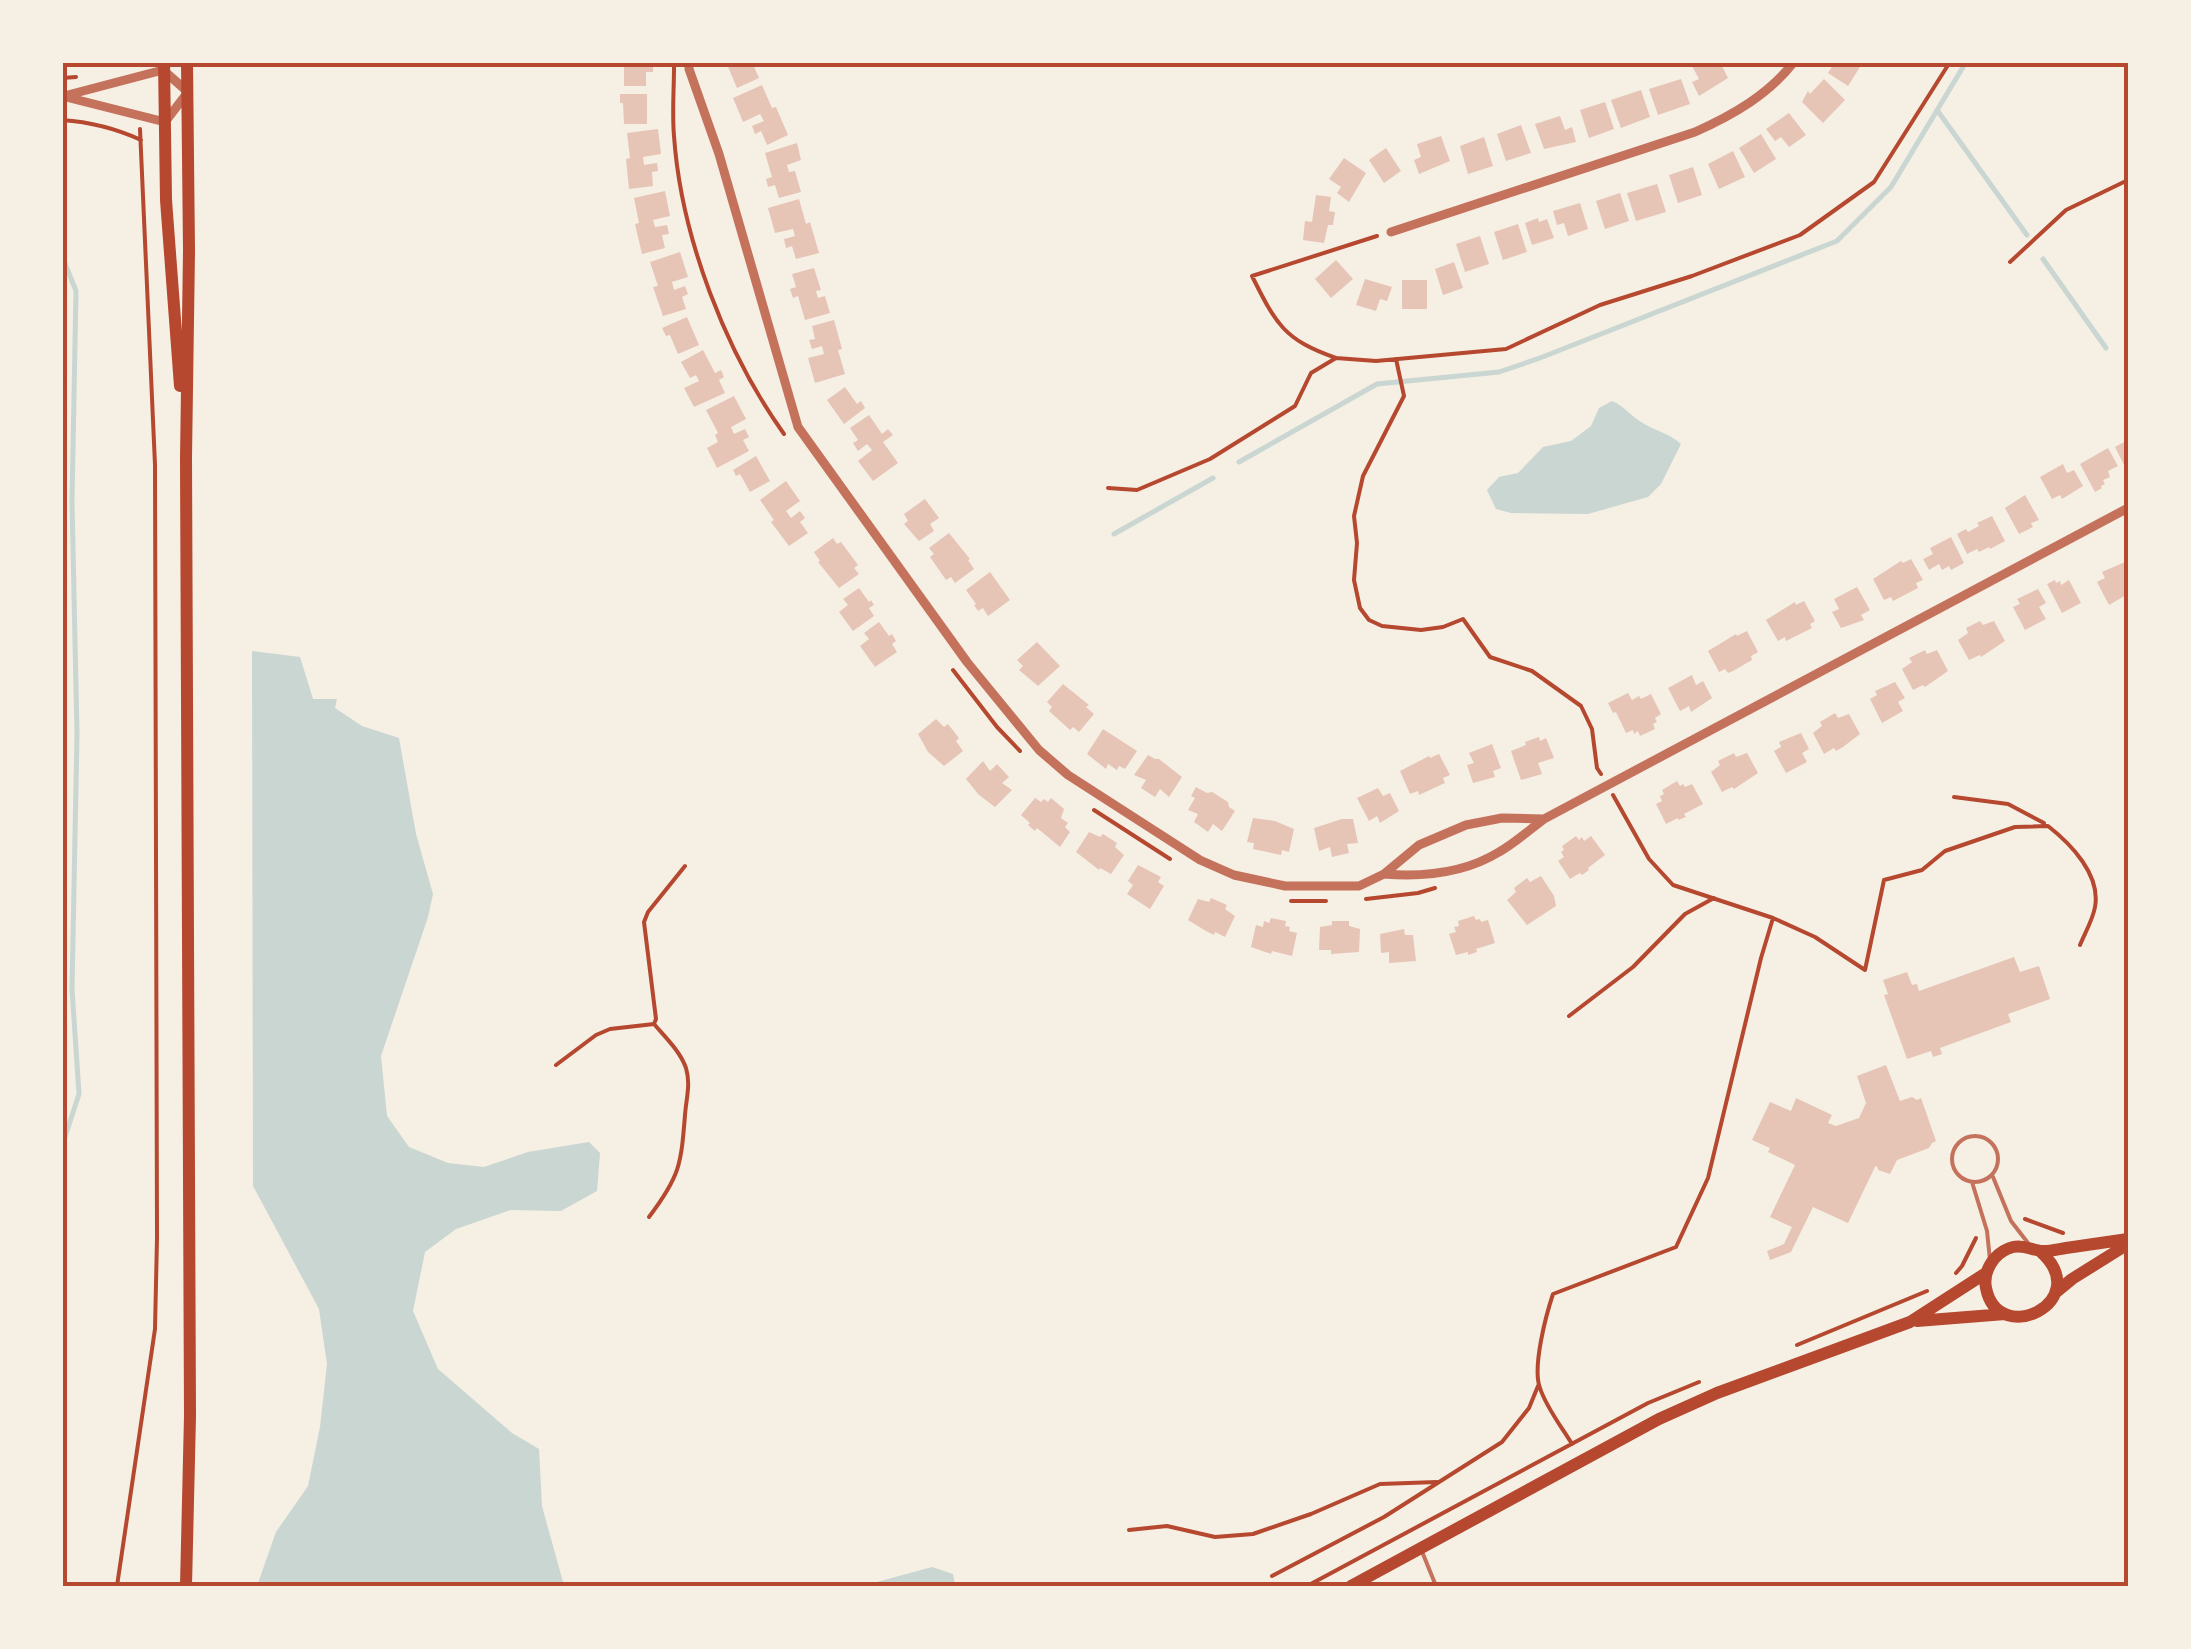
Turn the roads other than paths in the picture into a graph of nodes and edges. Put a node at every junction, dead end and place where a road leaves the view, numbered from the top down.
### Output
1 (187, 62) edge
2 (689, 62) edge
3 (1794, 62) edge
4 (164, 66) edge
5 (188, 92) junction
6 (63, 96) edge
7 (165, 122) junction
8 (1392, 232) road end
9 (186, 458) junction
10 (2128, 508) edge
11 (1544, 818) junction
12 (1384, 874) junction
13 (1992, 1175) junction
14 (1972, 1182) junction
15 (2128, 1242) edge
16 (2036, 1249) junction
17 (1988, 1268) junction
18 (2055, 1293) junction
19 (2005, 1314) junction
20 (1910, 1322) junction
21 (1420, 1548) junction
22 (186, 1586) edge
23 (1350, 1586) edge
24 (1436, 1586) edge

1 - 5 main road
2 - 12 street
3 - 8 street
4 - 5 street
4 - 6 street
4 - 7 main road
5 - 7 street
5 - 9 main road
6 - 7 street
7 - 9 main road
9 - 22 main road
10 - 11 street
11 - 12 street
11 - 12 street
13 - 14 lane
13 - 14 lane
13 - 16 lane
14 - 17 lane
15 - 16 main road
15 - 18 main road
16 - 17 main road
16 - 18 main road
17 - 19 main road
17 - 20 main road
18 - 19 main road
19 - 20 main road
20 - 21 main road
21 - 23 main road
21 - 24 lane

